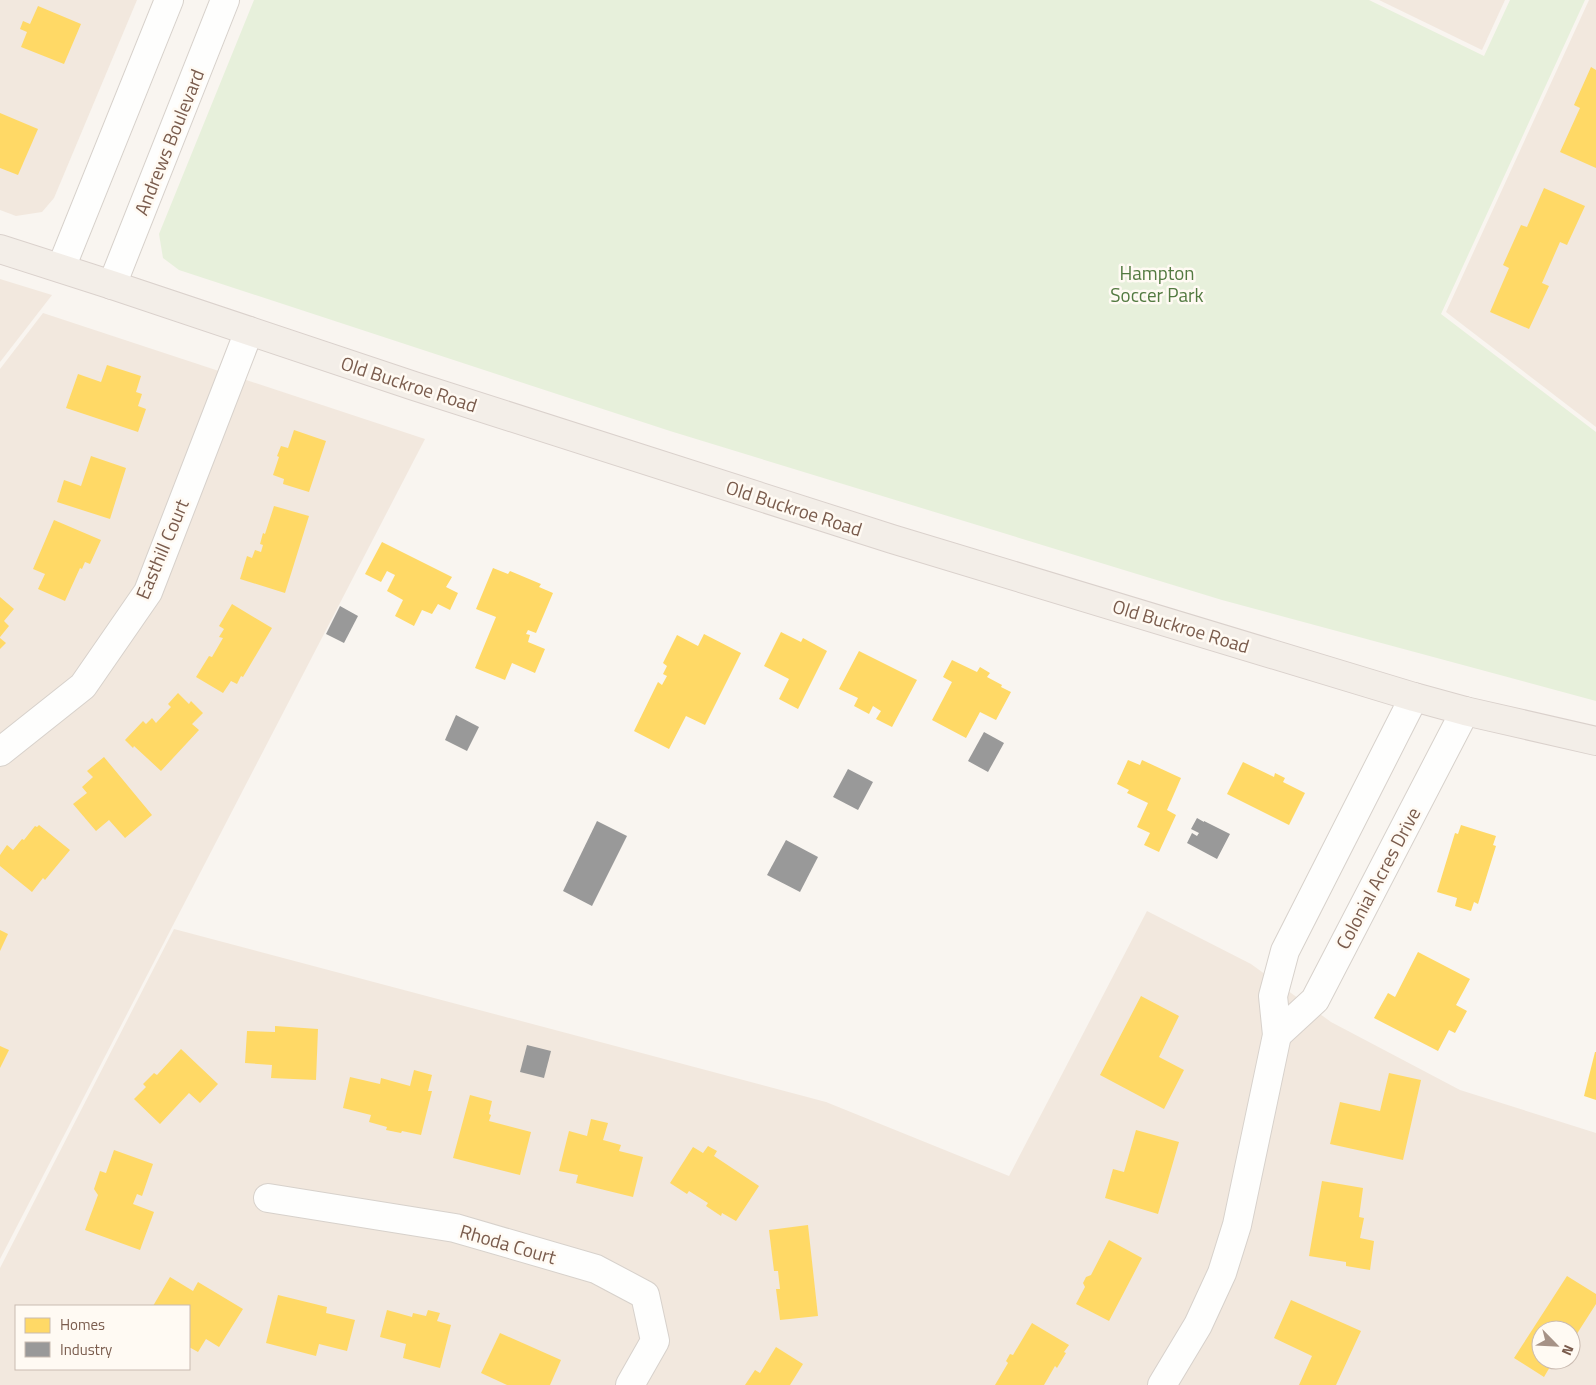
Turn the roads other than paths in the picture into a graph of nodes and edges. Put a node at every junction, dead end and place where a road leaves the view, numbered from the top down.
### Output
1 (169, 0) edge
2 (226, 0) edge
3 (0, 249) edge
4 (61, 268) junction
5 (112, 285) junction
6 (248, 331) junction
7 (1414, 697) junction
8 (1465, 711) junction
9 (1596, 741) edge
10 (0, 752) edge
11 (1277, 1035) junction
12 (268, 1198) dead end
13 (630, 1385) edge
14 (1162, 1385) edge

1 - 4 street
2 - 5 street, Andrews Boulevard
3 - 4 main road, Old Buckroe Road
4 - 5 main road, Old Buckroe Road
5 - 6 main road, Old Buckroe Road
6 - 7 main road, Old Buckroe Road
6 - 10 street, Easthill Court
7 - 8 main road, Old Buckroe Road
7 - 11 street
8 - 9 main road, Old Buckroe Road
8 - 11 street, Colonial Acres Drive
11 - 14 street
12 - 13 street, Rhoda Court

